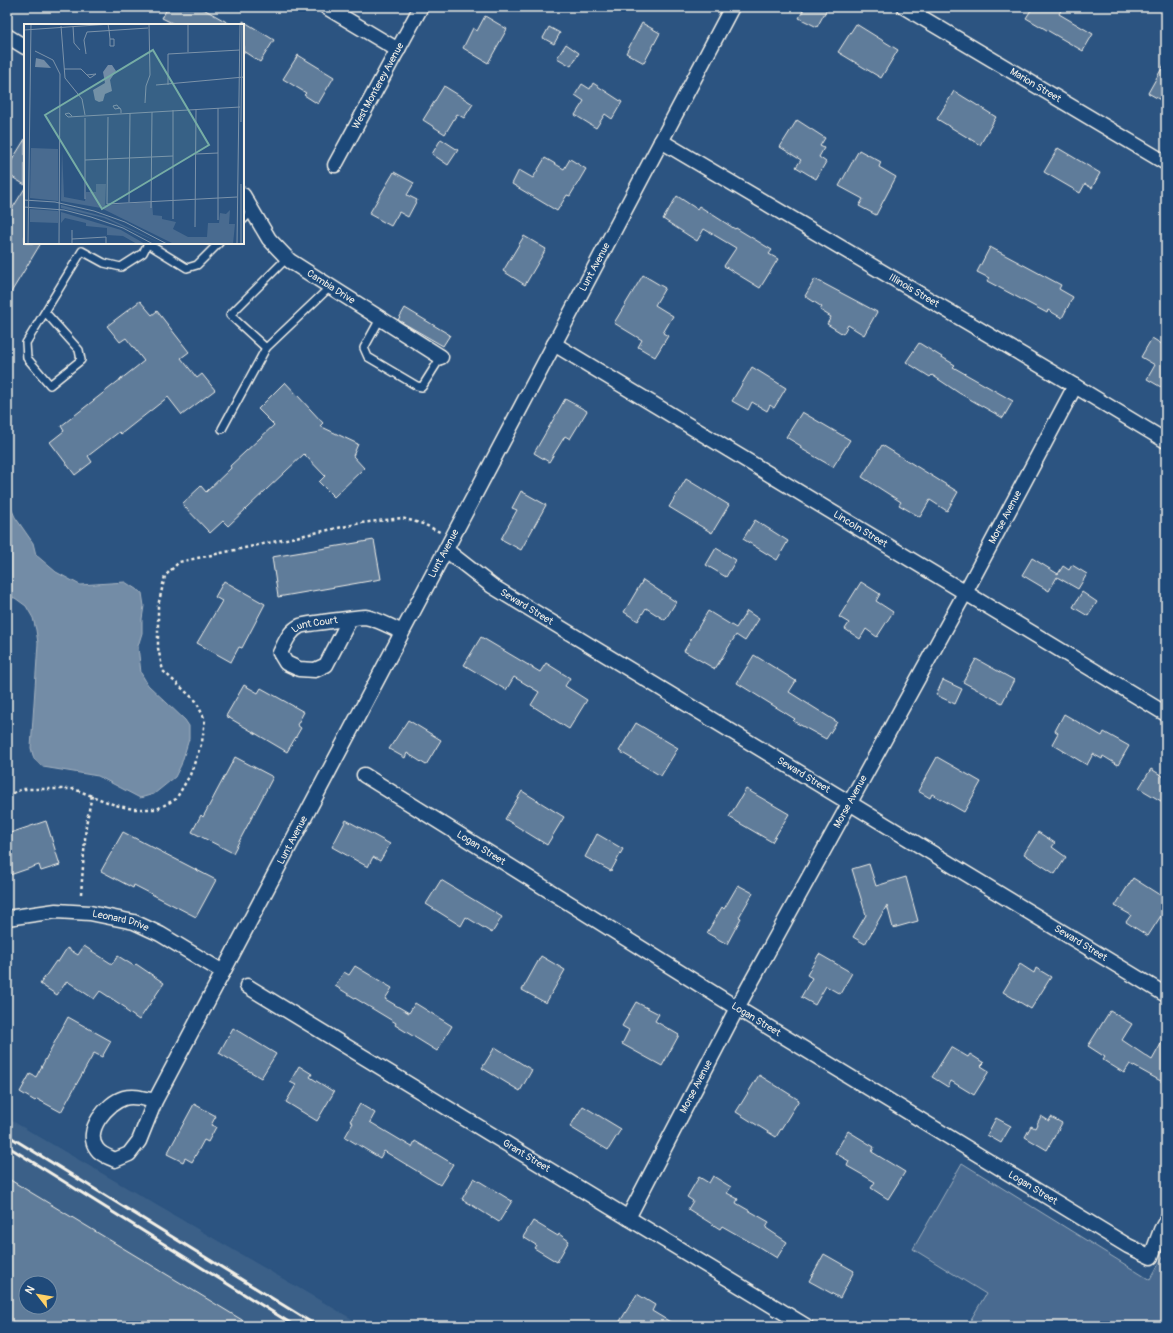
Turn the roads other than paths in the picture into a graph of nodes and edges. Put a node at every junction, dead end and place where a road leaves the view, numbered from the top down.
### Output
1 (326, 7) edge
2 (421, 7) edge
3 (732, 7) edge
4 (904, 7) edge
5 (7, 36) edge
6 (24, 46) edge
7 (398, 50) junction
8 (661, 141) junction
9 (1166, 163) edge
10 (335, 165) dead end
11 (244, 200) edge
12 (248, 215) edge
13 (147, 244) edge
14 (150, 244) edge
15 (218, 244) edge
16 (287, 258) junction
17 (330, 287) junction
18 (45, 312) junction
19 (380, 319) junction
20 (554, 344) junction
21 (266, 348) junction
22 (441, 357) joint
23 (1075, 386) junction
24 (222, 429) dead end
25 (1166, 441) edge
26 (446, 550) junction
27 (965, 593) junction
28 (350, 619) junction
29 (402, 632) junction
30 (1166, 714) edge
31 (364, 775) dead end
32 (850, 804) junction
33 (7, 918) edge
34 (223, 972) junction
35 (248, 986) dead end
36 (1166, 995) edge
37 (737, 1008) junction
38 (155, 1101) junction
39 (628, 1218) junction
40 (1166, 1221) edge
41 (806, 1326) edge

1 - 7 street
2 - 7 street, West Monterey Avenue
3 - 8 street, Lunt Avenue
4 - 9 street, Marion Street
5 - 6 street
7 - 10 street, West Monterey Avenue
8 - 20 street, Lunt Avenue
8 - 23 street, Illinois Street
11 - 12 street, Cambia Drive
12 - 16 street, Cambia Drive
13 - 18 lane
14 - 15 lane
16 - 17 street, Cambia Drive
16 - 21 lane
17 - 19 street, Cambia Drive
17 - 21 lane
18 - 18 lane
19 - 22 street, Cambia Drive
19 - 22 lane
20 - 26 street, Lunt Avenue
20 - 27 street, Lincoln Street
21 - 24 lane
23 - 25 street, Illinois Street
23 - 27 street, Morse Avenue
26 - 29 street, Lunt Avenue
26 - 32 street, Seward Street
27 - 30 street, Lincoln Street
27 - 32 street, Morse Avenue
28 - 28 street, Lunt Court
28 - 29 street, Lunt Court
29 - 34 street, Lunt Avenue
31 - 37 street, Logan Street
32 - 36 street, Seward Street
32 - 37 street, Morse Avenue
33 - 34 street, Leonard Drive
34 - 38 street, Lunt Avenue
35 - 39 street, Grant Street
37 - 39 street, Morse Avenue
37 - 40 street, Logan Street
38 - 38 street, Lunt Avenue
39 - 41 street, Grant Street

